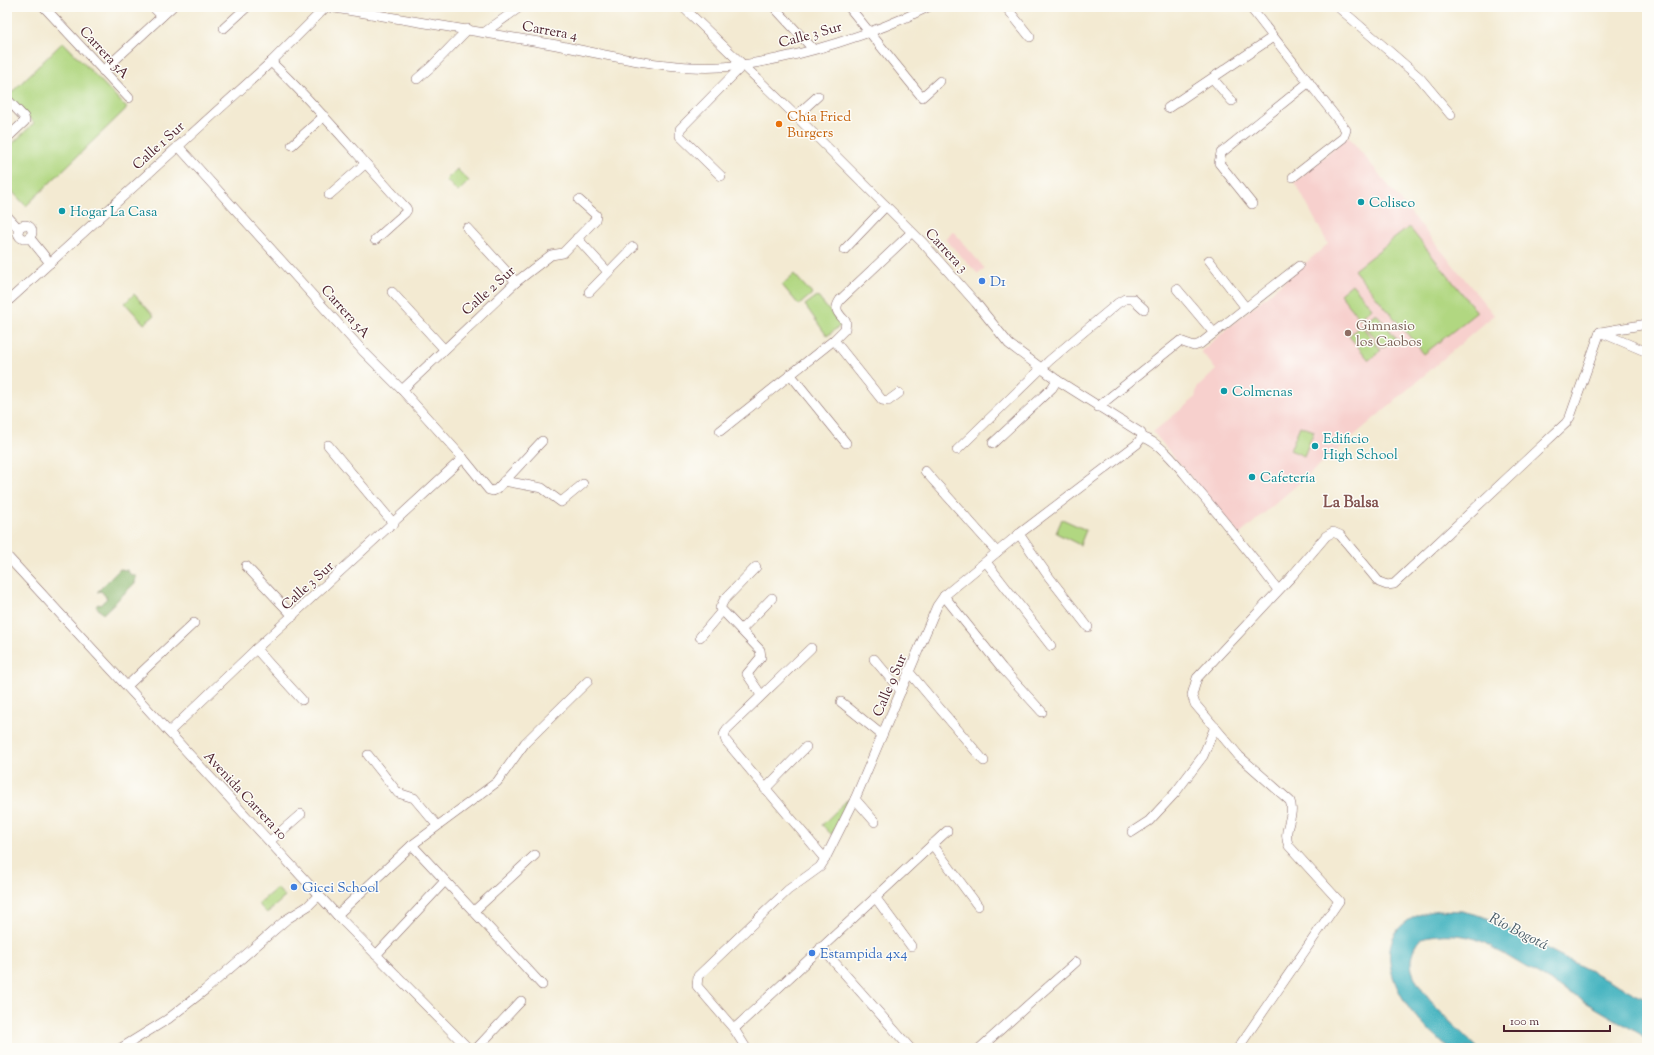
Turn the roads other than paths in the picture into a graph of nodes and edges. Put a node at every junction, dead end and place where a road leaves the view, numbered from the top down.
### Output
1 (44, 7) edge
2 (153, 7) edge
3 (172, 7) edge
4 (247, 7) edge
5 (328, 7) edge
6 (520, 7) edge
7 (684, 7) edge
8 (774, 7) edge
9 (849, 7) edge
10 (928, 7) edge
11 (1006, 7) edge
12 (1250, 7) edge
13 (1338, 7) edge
14 (162, 16) junction
15 (224, 28) dead end
16 (468, 29) junction
17 (870, 31) junction
18 (485, 32) junction
19 (1030, 37) dead end
20 (1273, 37) junction
21 (813, 50) junction
22 (271, 62) junction
23 (743, 65) junction
24 (103, 71) junction
25 (417, 79) dead end
26 (1213, 79) junction
27 (940, 81) dead end
28 (1309, 82) junction
29 (818, 96) dead end
30 (129, 98) dead end
31 (7, 99) edge
32 (1232, 100) dead end
33 (1168, 108) dead end
34 (1451, 115) dead end
35 (324, 116) junction
36 (796, 116) junction
37 (7, 138) edge
38 (292, 145) dead end
39 (178, 146) junction
40 (365, 164) junction
41 (721, 176) dead end
42 (1293, 177) dead end
43 (330, 195) dead end
44 (580, 200) dead end
45 (1252, 204) dead end
46 (886, 206) junction
47 (7, 216) edge
48 (467, 228) dead end
49 (911, 233) junction
50 (577, 238) junction
51 (375, 240) dead end
52 (633, 247) dead end
53 (844, 250) dead end
54 (1209, 260) dead end
55 (50, 263) junction
56 (1299, 266) dead end
57 (608, 272) junction
58 (516, 282) junction
59 (1177, 289) dead end
60 (392, 292) dead end
61 (589, 292) dead end
62 (8, 298) edge
63 (1246, 308) junction
64 (1144, 309) dead end
65 (1647, 324) edge
66 (1600, 332) junction
67 (1214, 333) junction
68 (834, 340) junction
69 (444, 349) junction
70 (1647, 352) edge
71 (1041, 368) junction
72 (790, 374) junction
73 (1057, 380) junction
74 (402, 390) junction
75 (899, 394) dead end
76 (1098, 407) junction
77 (720, 431) dead end
78 (1142, 437) junction
79 (542, 441) dead end
80 (846, 443) dead end
81 (993, 443) dead end
82 (328, 445) dead end
83 (957, 450) dead end
84 (463, 458) junction
85 (925, 471) dead end
86 (504, 481) junction
87 (583, 484) dead end
88 (394, 524) junction
89 (1018, 534) junction
90 (997, 552) junction
91 (7, 556) edge
92 (986, 562) junction
93 (246, 566) dead end
94 (756, 567) dead end
95 (1278, 590) junction
96 (944, 596) junction
97 (772, 598) dead end
98 (722, 612) junction
99 (292, 616) junction
100 (194, 624) dead end
101 (1088, 627) dead end
102 (741, 630) junction
103 (700, 637) dead end
104 (1051, 646) dead end
105 (811, 648) dead end
106 (256, 649) junction
107 (874, 659) dead end
108 (909, 672) junction
109 (588, 681) dead end
110 (127, 686) junction
111 (901, 690) junction
112 (761, 695) junction
113 (302, 700) dead end
114 (842, 702) dead end
115 (1042, 712) dead end
116 (1215, 727) junction
117 (169, 732) junction
118 (882, 735) junction
119 (806, 747) dead end
120 (368, 755) dead end
121 (984, 761) dead end
122 (765, 789) junction
123 (855, 799) junction
124 (301, 814) dead end
125 (875, 822) dead end
126 (437, 825) junction
127 (947, 831) dead end
128 (1132, 832) dead end
129 (270, 841) junction
130 (932, 844) junction
131 (412, 845) junction
132 (535, 855) dead end
133 (825, 859) junction
134 (445, 881) junction
135 (319, 895) junction
136 (875, 897) junction
137 (978, 906) dead end
138 (474, 911) junction
139 (337, 915) junction
140 (911, 946) dead end
141 (821, 947) junction
142 (376, 955) junction
143 (1076, 962) dead end
144 (542, 985) dead end
145 (521, 1001) dead end
146 (734, 1029) junction
147 (741, 1046) edge
148 (121, 1048) edge
149 (468, 1048) edge
150 (476, 1048) edge
151 (910, 1048) edge
152 (980, 1048) edge
153 (1238, 1048) edge

1 - 24 street, Carrera 5A
2 - 14 street
3 - 14 street
4 - 15 street
5 - 16 street, Carrera 4
5 - 22 street, Calle 1 Sur
6 - 18 street
7 - 23 street, Carrera 3
8 - 21 street
9 - 17 street
10 - 17 street, Calle 3 Sur
11 - 19 street
12 - 20 street
13 - 34 street
14 - 24 street
16 - 18 street, Carrera 4
16 - 25 street
17 - 21 street, Calle 3 Sur
17 - 27 street
18 - 23 street, Carrera 4
20 - 26 street
20 - 28 street
21 - 23 street, Calle 3 Sur
22 - 35 street
22 - 39 street, Calle 1 Sur
23 - 36 street, Carrera 3
23 - 41 street
24 - 30 street, Carrera 5A
26 - 32 street
26 - 33 street
28 - 42 street
28 - 45 street
29 - 36 street
31 - 37 street
35 - 38 street
35 - 40 street
36 - 46 street, Carrera 3
39 - 55 street, Calle 1 Sur
39 - 74 street, Carrera 5A
40 - 43 street
40 - 51 street
44 - 50 street, Calle 2 Sur
46 - 49 street, Carrera 3
46 - 53 street
47 - 55 street
48 - 58 street
49 - 68 street
49 - 71 street, Carrera 3
50 - 57 street
50 - 58 street, Calle 2 Sur
52 - 57 street
54 - 63 street
55 - 62 street, Calle 1 Sur
56 - 63 street
57 - 61 street
58 - 69 street, Calle 2 Sur
59 - 67 street
60 - 69 street
63 - 67 street
64 - 71 street
65 - 66 street
66 - 70 street
66 - 95 street
67 - 76 street
68 - 72 street
68 - 75 street
69 - 74 street, Calle 2 Sur
71 - 73 street, Carrera 3
71 - 83 street
72 - 77 street
72 - 80 street
73 - 76 street, Carrera 3
73 - 81 street
74 - 84 street, Carrera 5A
76 - 78 street, Carrera 3
78 - 89 street, Calle 9 Sur
78 - 95 street, Carrera 3
79 - 86 street
82 - 88 street
84 - 86 street, Carrera 5A
84 - 88 street, Calle 3 Sur
85 - 90 street
86 - 87 street
88 - 99 street, Calle 3 Sur
89 - 90 street, Calle 9 Sur
89 - 101 street
90 - 92 street, Calle 9 Sur
91 - 110 street, Avenida Carrera 10
92 - 96 street, Calle 9 Sur
92 - 104 street
93 - 99 street
94 - 98 street
95 - 116 street
96 - 108 street, Calle 9 Sur
96 - 115 street
97 - 102 street
98 - 102 street
98 - 103 street
99 - 106 street, Calle 3 Sur
100 - 110 street
102 - 112 street
105 - 112 street
106 - 113 street
106 - 117 street, Calle 3 Sur
107 - 111 street
108 - 111 street, Calle 9 Sur
108 - 121 street
109 - 126 street
110 - 117 street, Avenida Carrera 10
111 - 118 street, Calle 9 Sur
112 - 122 street
114 - 118 street
116 - 128 street
116 - 153 street
117 - 129 street, Avenida Carrera 10
118 - 123 street, Calle 9 Sur
119 - 122 street
120 - 126 street
122 - 133 street
123 - 125 street
123 - 133 street, Calle 9 Sur
124 - 129 street
126 - 131 street
127 - 130 street
129 - 135 street, Avenida Carrera 10
130 - 136 street
130 - 137 street
131 - 134 street
131 - 139 street
132 - 138 street
133 - 146 street, Calle 9 Sur
134 - 138 street
134 - 142 street
135 - 139 street, Avenida Carrera 10
135 - 148 street
136 - 140 street
136 - 141 street
138 - 144 street
139 - 142 street, Avenida Carrera 10
141 - 146 street
141 - 151 street
142 - 149 street, Avenida Carrera 10
143 - 152 street
145 - 150 street
146 - 147 street

